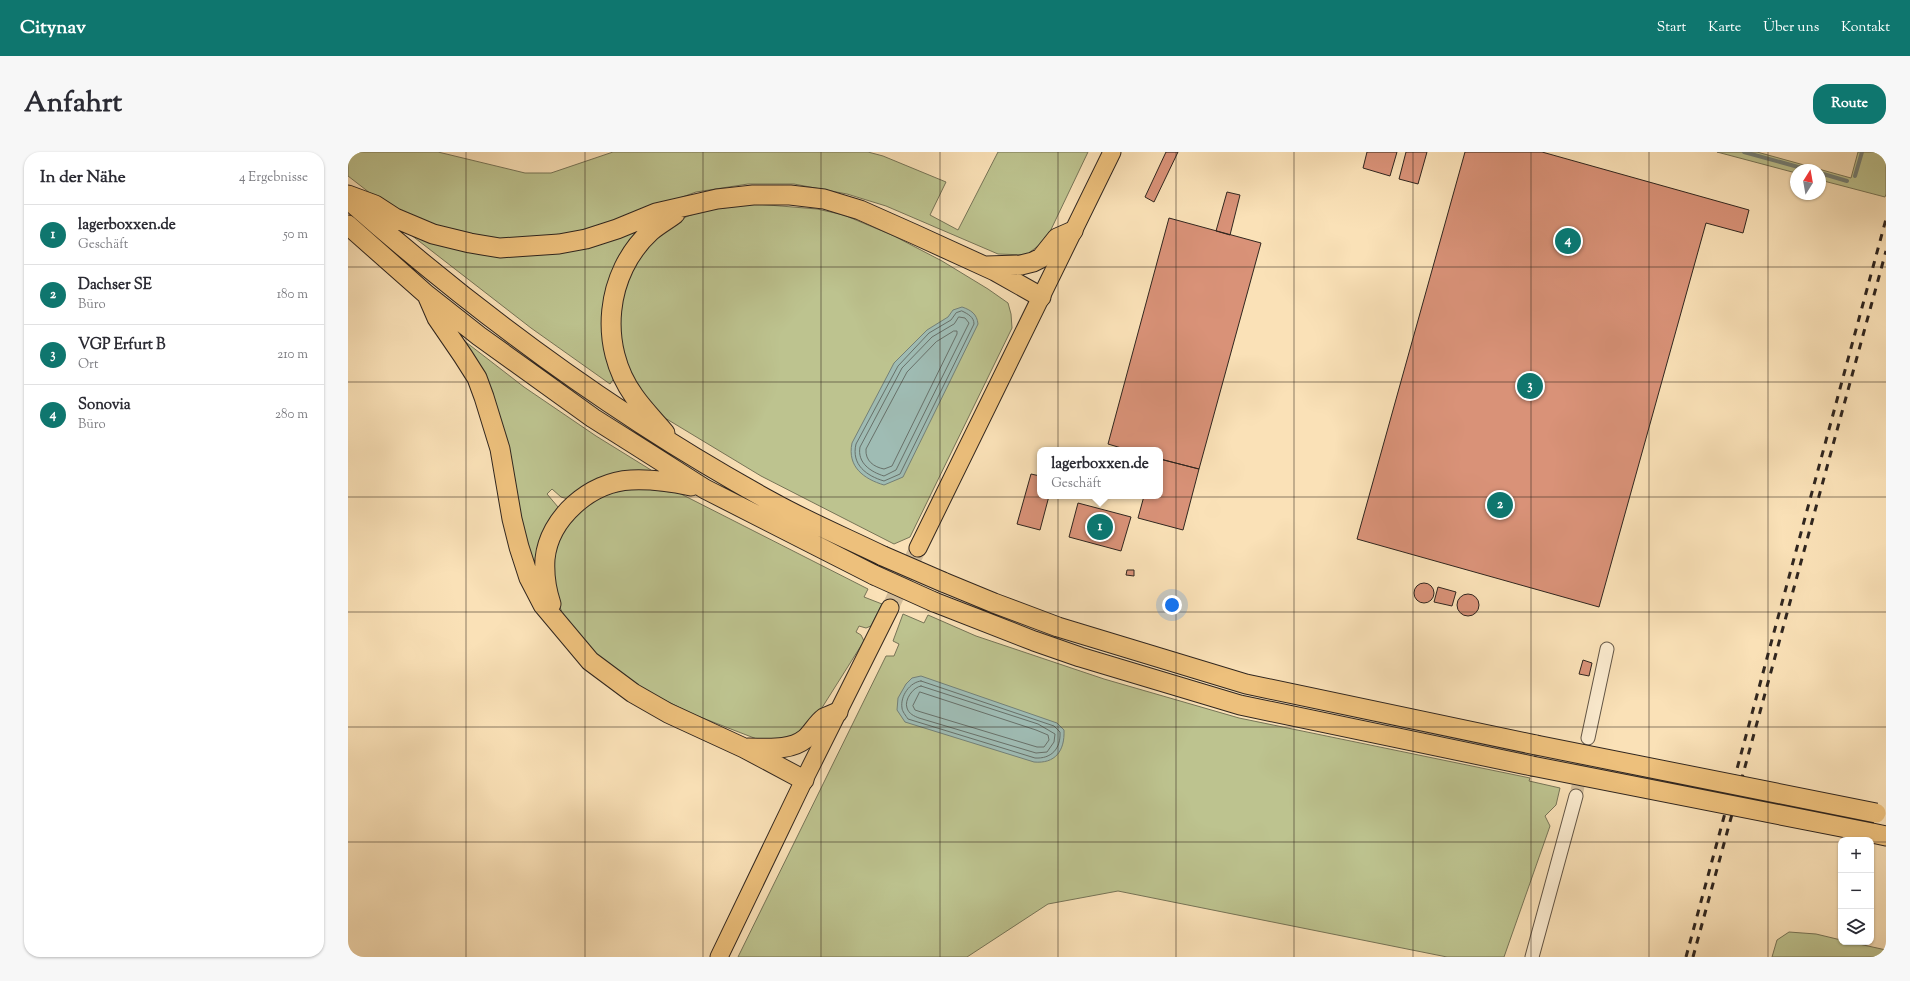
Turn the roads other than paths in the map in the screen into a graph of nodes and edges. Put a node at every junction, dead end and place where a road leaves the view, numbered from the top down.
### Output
1 (1112, 152) edge
2 (348, 195) edge
3 (348, 198) edge
4 (686, 207) junction
5 (348, 225) edge
6 (1073, 231) junction
7 (982, 266) junction
8 (427, 295) junction
9 (1041, 297) junction
10 (676, 447) junction
11 (705, 489) junction
12 (918, 548) tunnel mouth
13 (890, 608) tunnel mouth
14 (558, 623) junction
15 (1607, 649) dead end
16 (838, 712) junction
17 (1588, 738) tunnel mouth
18 (744, 748) junction
19 (804, 780) junction
20 (1576, 796) tunnel mouth
21 (1881, 814) edge
22 (1879, 835) edge
23 (719, 957) edge
24 (1532, 957) edge

1 - 6 main road
2 - 4 highway
3 - 10 highway
4 - 7 highway
4 - 10 highway
5 - 8 highway
6 - 7 highway
6 - 9 main road
7 - 9 highway
8 - 11 highway
8 - 14 highway
9 - 12 main road
10 - 21 highway, bridge
11 - 14 highway
11 - 22 highway, bridge
13 - 16 main road
14 - 18 highway
15 - 17 street
16 - 18 highway
16 - 19 main road
18 - 19 highway
19 - 23 main road
20 - 24 street

